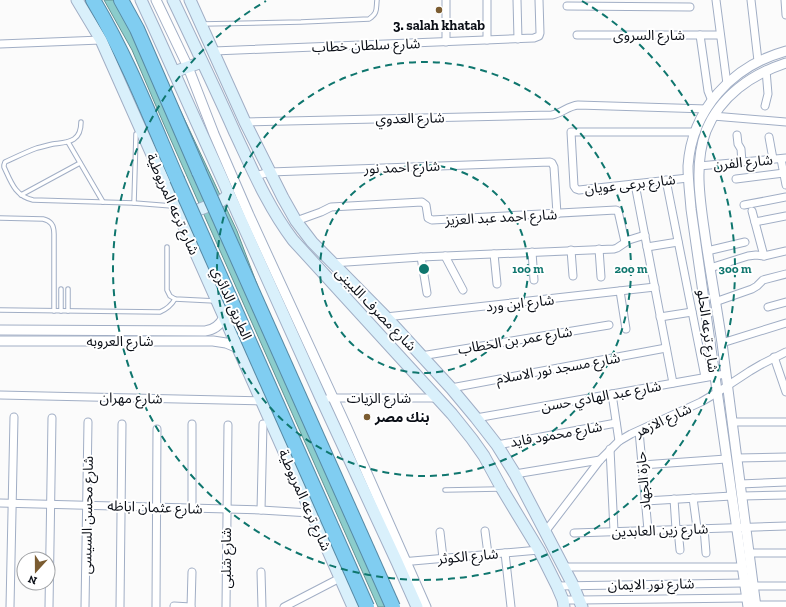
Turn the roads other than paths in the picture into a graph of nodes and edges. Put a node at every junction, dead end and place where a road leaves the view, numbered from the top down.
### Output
1 (77, 0) edge
2 (93, 0) edge
3 (121, 0) edge
4 (141, 0) edge
5 (156, 0) edge
6 (172, 0) edge
7 (190, 0) edge
8 (377, 0) edge
9 (446, 0) edge
10 (486, 0) edge
11 (517, 0) edge
12 (539, 0) edge
13 (716, 0) edge
14 (751, 0) edge
15 (785, 0) edge
16 (593, 3) edge
17 (648, 3) edge
18 (567, 6) dead end
19 (690, 7) dead end
20 (786, 15) edge
21 (201, 24) junction
22 (577, 35) dead end
23 (700, 35) junction
24 (720, 35) junction
25 (518, 39) junction
26 (101, 40) junction
27 (487, 40) junction
28 (446, 42) junction
29 (0, 44) edge
30 (214, 51) junction
31 (786, 51) edge
32 (758, 61) junction
33 (202, 62) junction
34 (786, 63) edge
35 (188, 67) junction
36 (766, 70) junction
37 (174, 72) junction
38 (727, 84) junction
39 (710, 105) junction
40 (765, 106) dead end
41 (713, 116) junction
42 (81, 122) dead end
43 (245, 122) junction
44 (786, 122) edge
45 (696, 132) junction
46 (136, 134) dead end
47 (737, 135) dead end
48 (769, 137) dead end
49 (68, 142) junction
50 (784, 159) edge
51 (773, 160) junction
52 (742, 162) junction
53 (80, 163) junction
54 (699, 166) junction
55 (270, 172) junction
56 (784, 173) junction
57 (255, 176) junction
58 (688, 178) junction
59 (736, 179) dead end
60 (666, 180) junction
61 (635, 184) junction
62 (786, 185) edge
63 (228, 194) junction
64 (21, 195) junction
65 (786, 197) edge
66 (103, 202) junction
67 (134, 203) junction
68 (744, 205) dead end
69 (234, 208) junction
70 (176, 211) junction
71 (752, 211) dead end
72 (557, 214) junction
73 (786, 216) edge
74 (0, 218) edge
75 (296, 221) junction
76 (755, 222) junction
77 (184, 227) junction
78 (704, 231) junction
79 (694, 232) junction
80 (644, 235) junction
81 (625, 242) junction
82 (678, 242) junction
83 (745, 242) dead end
84 (167, 246) dead end
85 (647, 247) junction
86 (599, 249) junction
87 (571, 250) junction
88 (708, 251) junction
89 (786, 251) edge
90 (532, 252) junction
91 (494, 254) junction
92 (445, 256) junction
93 (764, 256) junction
94 (421, 257) junction
95 (331, 262) junction
96 (710, 268) junction
97 (786, 274) edge
98 (573, 276) dead end
99 (601, 277) dead end
100 (534, 280) dead end
101 (497, 284) dead end
102 (654, 287) junction
103 (62, 289) dead end
104 (68, 289) dead end
105 (463, 290) dead end
106 (620, 292) junction
107 (427, 293) dead end
108 (175, 299) junction
109 (216, 301) junction
110 (715, 302) junction
111 (786, 302) edge
112 (768, 307) dead end
113 (0, 310) edge
114 (54, 311) junction
115 (61, 311) junction
116 (68, 311) junction
117 (692, 312) junction
118 (224, 317) junction
119 (386, 317) junction
120 (660, 318) junction
121 (786, 323) edge
122 (609, 325) dead end
123 (626, 329) dead end
124 (0, 330) edge
125 (182, 331) junction
126 (0, 340) edge
127 (183, 341) junction
128 (722, 343) junction
129 (238, 348) junction
130 (666, 348) junction
131 (786, 352) edge
132 (421, 356) junction
133 (774, 357) junction
134 (725, 374) junction
135 (714, 376) junction
136 (705, 377) junction
137 (673, 383) junction
138 (727, 386) junction
139 (451, 388) junction
140 (718, 392) junction
141 (786, 392) edge
142 (612, 394) junction
143 (0, 395) edge
144 (321, 398) junction
145 (332, 398) junction
146 (437, 398) junction
147 (262, 401) junction
148 (14, 417) dead end
149 (52, 418) dead end
150 (476, 418) junction
151 (88, 422) dead end
152 (732, 422) junction
153 (786, 422) edge
154 (616, 423) junction
155 (122, 424) dead end
156 (192, 424) dead end
157 (262, 424) dead end
158 (228, 425) dead end
159 (157, 429) dead end
160 (639, 431) junction
161 (619, 441) junction
162 (497, 445) junction
163 (610, 449) junction
164 (786, 457) edge
165 (737, 458) junction
166 (726, 459) junction
167 (600, 460) junction
168 (642, 465) junction
169 (516, 474) junction
170 (786, 482) edge
171 (740, 484) junction
172 (502, 489) junction
173 (445, 490) dead end
174 (786, 495) edge
175 (732, 496) junction
176 (742, 496) junction
177 (693, 498) junction
178 (674, 499) junction
179 (645, 501) junction
180 (0, 502) edge
181 (12, 503) junction
182 (51, 504) junction
183 (87, 505) junction
184 (121, 506) junction
185 (157, 507) junction
186 (192, 508) junction
187 (226, 508) junction
188 (261, 510) junction
189 (310, 513) junction
190 (786, 526) edge
191 (741, 527) junction
192 (701, 528) junction
193 (677, 529) junction
194 (648, 530) junction
195 (485, 531) dead end
196 (614, 531) junction
197 (440, 532) dead end
198 (546, 532) junction
199 (574, 533) dead end
200 (539, 550) junction
201 (680, 550) dead end
202 (504, 553) junction
203 (706, 553) dead end
204 (750, 553) junction
205 (786, 553) edge
206 (488, 554) junction
207 (443, 558) junction
208 (401, 562) junction
209 (564, 567) junction
210 (742, 567) junction
211 (192, 572) dead end
212 (261, 572) dead end
213 (340, 578) junction
214 (573, 585) junction
215 (749, 585) junction
216 (557, 586) junction
217 (786, 586) edge
218 (581, 603) edge
219 (563, 604) edge
220 (751, 604) edge
221 (786, 605) edge
222 (174, 606) edge
223 (10, 607) edge
224 (49, 607) edge
225 (85, 607) edge
226 (120, 607) edge
227 (156, 607) edge
228 (191, 607) edge
229 (226, 607) edge
230 (262, 607) edge
231 (284, 607) edge
232 (353, 607) edge
233 (367, 607) edge
234 (393, 607) edge
235 (417, 607) edge
236 (426, 607) edge
237 (511, 607) edge

1 - 26 main road, شارع ترعه المريوطية
2 - 233 highway, الطريق الدائري, bridge
3 - 234 highway, الطريق الدائري, bridge
4 - 37 main road
5 - 35 street
6 - 33 main road, شارع مصرف اللبينى
7 - 21 main road, شارع مصرف اللبينى
8 - 21 lane
9 - 28 street
10 - 27 street
11 - 25 street
12 - 25 street, شارع سلطان خطاب
13 - 24 street
14 - 32 street
15 - 20 street
16 - 17 street
16 - 18 street
17 - 19 street
21 - 30 main road, شارع مصرف اللبينى
22 - 23 street, شارع السروى
23 - 24 street, شارع السروى
23 - 39 street
24 - 38 street
25 - 27 street, شارع سلطان خطاب
26 - 29 street
26 - 70 main road, شارع ترعه المريوطية
27 - 28 street, شارع سلطان خطاب
28 - 30 street, شارع سلطان خطاب
30 - 43 main road, شارع مصرف اللبينى
31 - 32 street, شارع ترعه الحلو
32 - 38 street, شارع ترعه الحلو
33 - 35 main road
33 - 57 main road, شارع مصرف اللبينى
34 - 36 street, شارع ترعه الحلو
35 - 37 main road
35 - 145 street
36 - 40 street
36 - 41 street, شارع ترعه الحلو
37 - 63 main road
38 - 39 street, شارع ترعه الحلو
39 - 43 street, شارع العدوي
39 - 45 street, شارع ترعه الحلو
41 - 44 street
41 - 54 street, شارع ترعه الحلو
42 - 49 lane
43 - 55 main road, شارع مصرف اللبينى
45 - 58 street, شارع ترعه الحلو
45 - 61 street, شارع برعى عويان
46 - 67 lane
47 - 52 street
48 - 51 street
49 - 53 lane
49 - 64 lane
50 - 51 street, شارع الفرن
50 - 56 street
51 - 52 street, شارع الفرن
52 - 54 street, شارع الفرن
53 - 64 lane
53 - 66 lane
54 - 78 street, شارع ترعه الحلو
55 - 57 street, شارع احمد نور
55 - 72 street, شارع احمد نور
55 - 75 main road, شارع مصرف اللبينى
56 - 59 street
56 - 62 street
57 - 146 main road, شارع مصرف اللبينى
58 - 60 street, شارع برعى عويان
58 - 79 street, شارع ترعه الحلو
60 - 61 street, شارع برعى عويان
60 - 82 street
61 - 80 street
63 - 69 main road
63 - 70 main road, bridge
64 - 66 lane
65 - 68 street
66 - 67 lane
67 - 70 lane
69 - 77 main road, bridge
69 - 144 main road
70 - 77 main road, شارع ترعه المريوطية
71 - 76 street
72 - 75 street, شارع احمد عبد العزيز
72 - 81 street, شارع احمد عبد العزيز
73 - 76 street
74 - 114 lane
75 - 95 main road, شارع مصرف اللبينى
76 - 93 street
77 - 109 main road, شارع ترعه المريوطية
78 - 79 street
78 - 88 street, شارع ترعه الحلو
79 - 135 street, شارع ترعه الحلو
80 - 81 street
80 - 85 street
81 - 86 street
82 - 85 street
82 - 117 street
83 - 88 street
84 - 108 lane
85 - 102 street
86 - 87 street
86 - 99 street
87 - 90 street
87 - 98 street
88 - 96 street, شارع ترعه الحلو
89 - 93 street
90 - 91 street
90 - 100 street
91 - 92 street
91 - 101 street
92 - 94 street
92 - 105 street
93 - 96 street
94 - 95 street
94 - 107 street
95 - 119 main road, شارع مصرف اللبينى
96 - 110 street, شارع ترعه الحلو
97 - 110 street
102 - 106 street, شارع ابن ورد
102 - 120 street
103 - 115 lane
104 - 116 lane
106 - 119 street, شارع ابن ورد
106 - 123 street
108 - 109 lane
108 - 116 lane
109 - 118 main road, شارع ترعه المريوطية
110 - 128 street, شارع ترعه الحلو
111 - 112 street
113 - 114 lane
114 - 115 lane
115 - 116 lane
117 - 120 street
117 - 136 street
118 - 125 street, شارع العروبه
118 - 129 main road, شارع ترعه المريوطية
119 - 132 main road, شارع مصرف اللبينى
120 - 130 street
121 - 128 street
122 - 132 street, شارع عمر بن الخطاب
124 - 125 street, شارع العروبه
125 - 127 street
126 - 127 street, شارع العروبه
127 - 129 street, شارع العروبه
128 - 134 street, شارع ترعه الحلو
129 - 147 main road, شارع ترعه المريوطية
130 - 137 street
130 - 139 street, شارع مسجد نور الاسلام
131 - 133 street, شارع الازهر
132 - 139 main road, شارع مصرف اللبينى
133 - 138 street, شارع الازهر
133 - 141 street
134 - 135 street, شارع عبد الهادي حسن
134 - 138 street, شارع ترعه الحلو
135 - 136 street, شارع عبد الهادي حسن
135 - 140 street, شارع ترعه الحلو
136 - 137 street, شارع عبد الهادي حسن
137 - 142 street, شارع عبد الهادي حسن
138 - 140 street, شارع الازهر
138 - 152 street, شارع ترعه الحلو
139 - 150 main road, شارع مصرف اللبينى
140 - 160 street, شارع الازهر
140 - 166 street, شارع ترعه الحلو
142 - 150 street, شارع عبد الهادي حسن
142 - 154 street
143 - 147 street, شارع مهران
144 - 145 street, شارع الزيات
144 - 208 main road
145 - 146 street, شارع الزيات
145 - 208 street
146 - 172 main road, شارع مصرف اللبينى
147 - 189 main road, شارع ترعه المريوطية
148 - 181 street
149 - 182 street
150 - 162 main road, شارع مصرف اللبينى
151 - 183 street, شارع محسن السيسى
152 - 153 street
152 - 165 street, شارع ترعه الحلو
154 - 161 street
154 - 162 street, شارع محمود فايد
155 - 184 street
156 - 186 street
157 - 188 street
158 - 187 street, شارع شلبى
159 - 185 street
160 - 161 street, شارع الازهر
160 - 168 street, حارة الجهاد
161 - 163 street, شارع الازهر
162 - 169 main road, شارع مصرف اللبينى
163 - 167 street, شارع الازهر
163 - 196 street
164 - 165 street
165 - 171 street, شارع ترعه الحلو
166 - 168 street
166 - 175 street, شارع ترعه الحلو
167 - 169 street
167 - 198 street, شارع الازهر
168 - 179 street, حارة الجهاد
169 - 198 main road, شارع مصرف اللبينى
170 - 171 street
171 - 176 street, شارع ترعه الحلو
172 - 173 lane
172 - 200 main road, شارع مصرف اللبينى
174 - 176 street
175 - 177 street
175 - 191 street, شارع ترعه الحلو
176 - 191 street, شارع ترعه الحلو
177 - 178 street
177 - 192 street
178 - 179 street
178 - 193 street
179 - 194 street, حارة الجهاد
180 - 181 street, شارع عثمان اباظه
181 - 182 street, شارع عثمان اباظه
181 - 223 street
182 - 183 street, شارع عثمان اباظه
182 - 224 street
183 - 184 street, شارع عثمان اباظه
183 - 225 street, شارع محسن السيسى
184 - 185 street, شارع عثمان اباظه
184 - 226 street
185 - 186 street, شارع عثمان اباظه
185 - 227 street
186 - 187 street, شارع عثمان اباظه
187 - 188 street, شارع عثمان اباظه
187 - 229 street, شارع شلبى
188 - 189 street, شارع عثمان اباظه
189 - 213 main road, شارع ترعه المريوطية
190 - 191 street, شارع زين العابدين
191 - 192 street, شارع زين العابدين
191 - 204 street, شارع ترعه الحلو
191 - 210 street, شارع ترعه الحلو
192 - 193 street, شارع زين العابدين
192 - 203 street
193 - 194 street, شارع زين العابدين
193 - 201 street
194 - 196 street, شارع زين العابدين
195 - 206 street
196 - 199 street, شارع زين العابدين
197 - 207 street
198 - 209 main road, شارع مصرف اللبينى
200 - 202 street, شارع الكوثر
200 - 216 main road, شارع مصرف اللبينى
202 - 206 street, شارع الكوثر
202 - 237 street
204 - 205 street
204 - 215 street, شارع ترعه الحلو
206 - 207 street, شارع الكوثر
207 - 208 street, شارع الكوثر
208 - 235 main road
208 - 236 street
209 - 210 street
209 - 214 main road, شارع مصرف اللبينى
210 - 215 street, شارع ترعه الحلو
211 - 228 street
212 - 230 street
213 - 231 street
213 - 232 main road, شارع ترعه المريوطية
214 - 215 street, شارع نور الايمان
214 - 216 street, شارع نور الايمان
214 - 218 main road, شارع مصرف اللبينى
215 - 217 street, شارع نور الايمان
215 - 220 street, شارع ترعه الحلو
216 - 219 main road, شارع مصرف اللبينى
218 - 219 street
218 - 220 street
220 - 221 street
222 - 228 street

